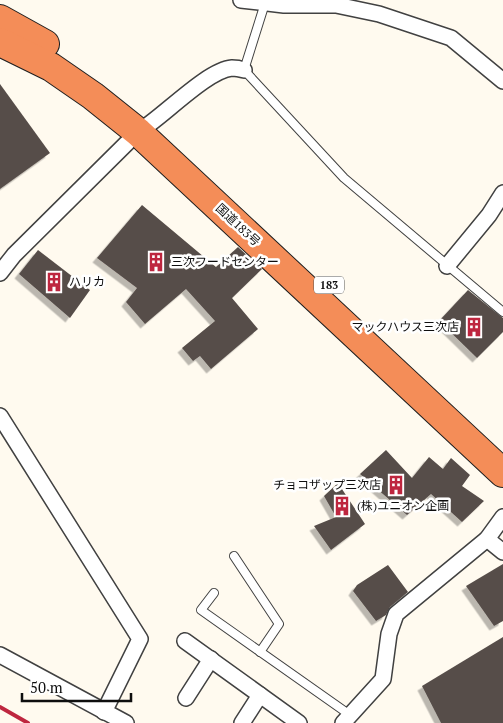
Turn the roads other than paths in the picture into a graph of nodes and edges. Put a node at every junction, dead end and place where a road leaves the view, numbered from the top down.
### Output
1 (241, 0) edge
2 (266, 1) edge
3 (337, 2) edge
4 (0, 19) edge
5 (0, 42) edge
6 (244, 70) junction
7 (503, 81) edge
8 (145, 127) junction
9 (503, 193) edge
10 (447, 266) junction
11 (0, 272) edge
12 (503, 312) edge
13 (0, 416) edge
14 (503, 448) edge
15 (503, 473) edge
16 (503, 517) edge
17 (487, 539) junction
18 (503, 552) edge
19 (234, 556) dead end
20 (214, 593) dead end
21 (185, 641) dead end
22 (260, 652) junction
23 (0, 655) edge
24 (210, 659) junction
25 (260, 695) junction
26 (186, 698) dead end
27 (104, 712) junction
28 (346, 719) edge
29 (126, 723) edge
30 (242, 723) edge
31 (299, 723) edge

1 - 2 street
2 - 3 street
2 - 6 lane
3 - 7 street
4 - 8 highway, 国道183号 / 183
5 - 8 highway, 国道183号 / 183
6 - 8 street
6 - 10 lane
8 - 11 street
8 - 14 highway, 国道183号 / 183
8 - 15 highway, 国道183号 / 183
9 - 10 street
10 - 12 lane
13 - 27 street
16 - 17 street
17 - 18 street
17 - 28 street
19 - 22 lane
20 - 22 lane
21 - 24 street
22 - 28 lane
23 - 27 street
24 - 25 street
24 - 26 street
25 - 30 street
25 - 31 street
27 - 29 street

